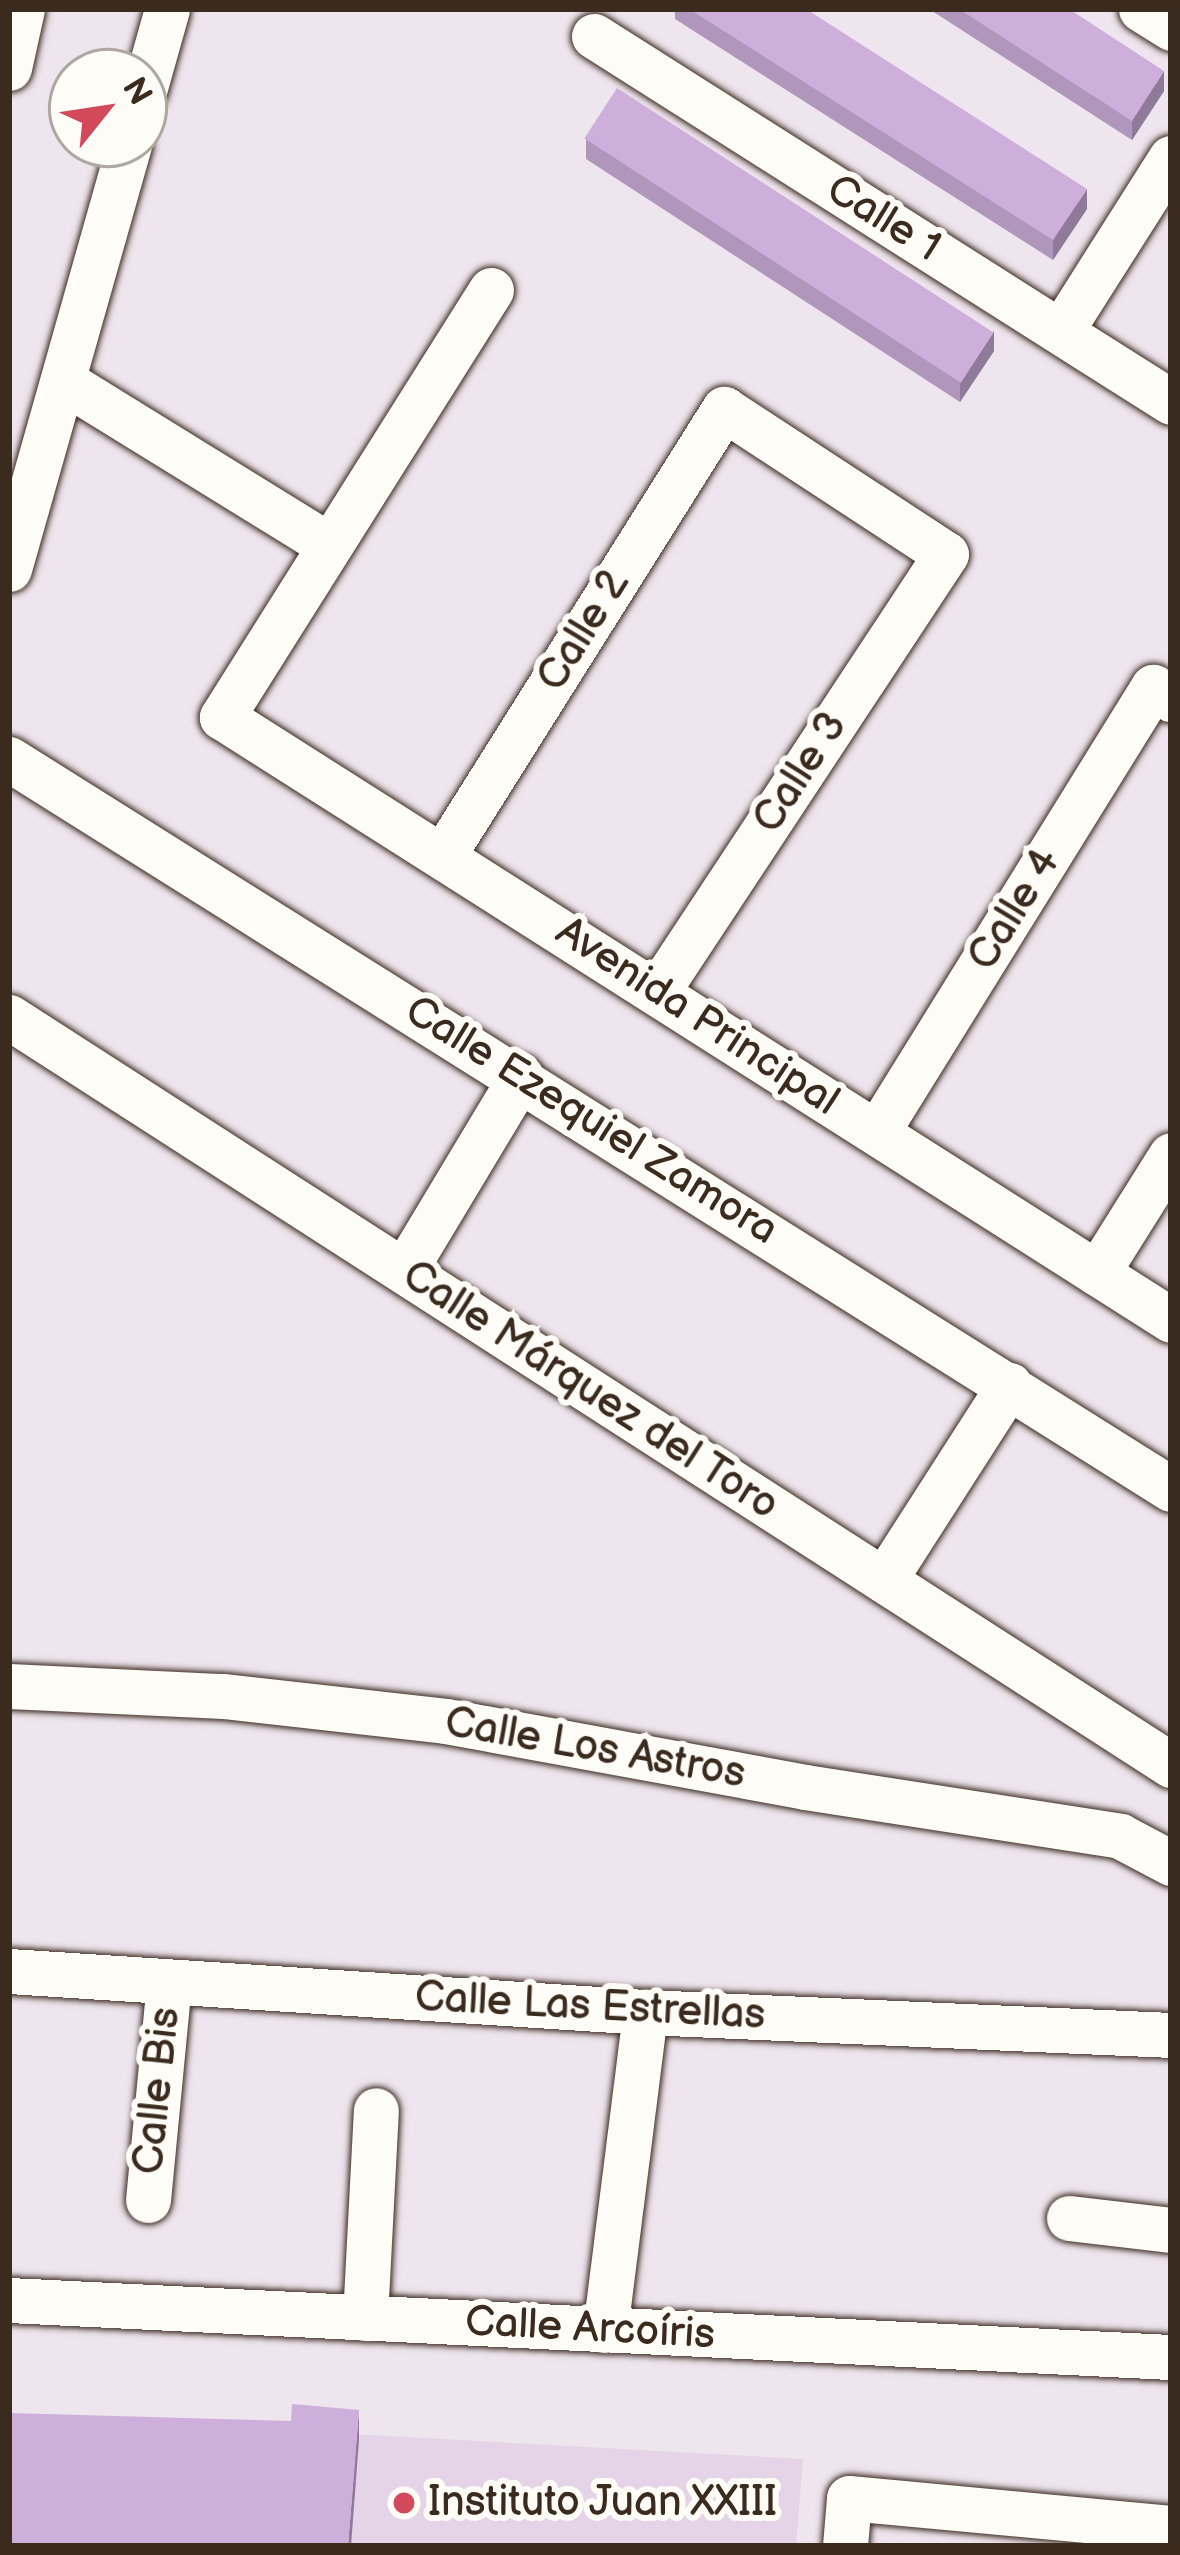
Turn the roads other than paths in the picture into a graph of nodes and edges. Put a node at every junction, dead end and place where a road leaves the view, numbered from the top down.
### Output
1 (22, 9) edge
2 (167, 9) edge
3 (1141, 9) edge
4 (1171, 28) edge
5 (594, 36) dead end
6 (156, 48) edge
7 (9, 68) edge
8 (1171, 158) edge
9 (122, 168) edge
10 (490, 290) dead end
11 (1061, 332) junction
12 (63, 381) junction
13 (1171, 402) edge
14 (329, 544) junction
15 (946, 554) joint
16 (9, 569) edge
17 (1162, 693) edge
18 (9, 759) edge
19 (444, 854) junction
20 (657, 992) junction
21 (9, 1017) edge
22 (521, 1076) junction
23 (877, 1132) junction
24 (1171, 1156) edge
25 (404, 1271) junction
26 (1096, 1274) junction
27 (1171, 1320) edge
28 (1009, 1385) junction
29 (1171, 1489) edge
30 (884, 1580) junction
31 (9, 1686) edge
32 (1171, 1765) edge
33 (1171, 1863) edge
34 (9, 1971) edge
35 (169, 1982) junction
36 (644, 2012) junction
37 (1171, 2035) edge
38 (376, 2110) dead end
39 (148, 2200) dead end
40 (1069, 2218) dead end
41 (1171, 2230) edge
42 (9, 2300) edge
43 (365, 2318) junction
44 (605, 2330) junction
45 (1171, 2357) edge
46 (1171, 2528) edge
47 (845, 2546) edge

1 - 7 street
2 - 6 street
3 - 4 street
5 - 11 street, Calle 1
8 - 11 street
9 - 12 street
10 - 14 street
11 - 13 street, Calle 1
12 - 14 street
12 - 16 street
14 - 19 street, Avenida Principal
15 - 19 street, Calle 2
15 - 20 street, Calle 3
17 - 23 street, Calle 4
18 - 22 street, Calle Ezequiel Zamora
19 - 20 street, Avenida Principal
20 - 23 street, Avenida Principal
21 - 25 street, Calle Márquez del Toro
22 - 25 street
22 - 28 street, Calle Ezequiel Zamora
23 - 26 street, Avenida Principal
24 - 26 street
25 - 30 street, Calle Márquez del Toro
26 - 27 street, Avenida Principal
28 - 29 street, Calle Ezequiel Zamora
28 - 30 street
30 - 32 street, Calle Márquez del Toro
31 - 33 street, Calle Los Astros
34 - 35 street, Calle Las Estrellas
35 - 36 street, Calle Las Estrellas
35 - 39 street, Calle Bis
36 - 37 street, Calle Las Estrellas
36 - 44 street
38 - 43 street
40 - 41 street
42 - 43 street, Calle Arcoíris
43 - 44 street, Calle Arcoíris
44 - 45 street, Calle Arcoíris
46 - 47 street

